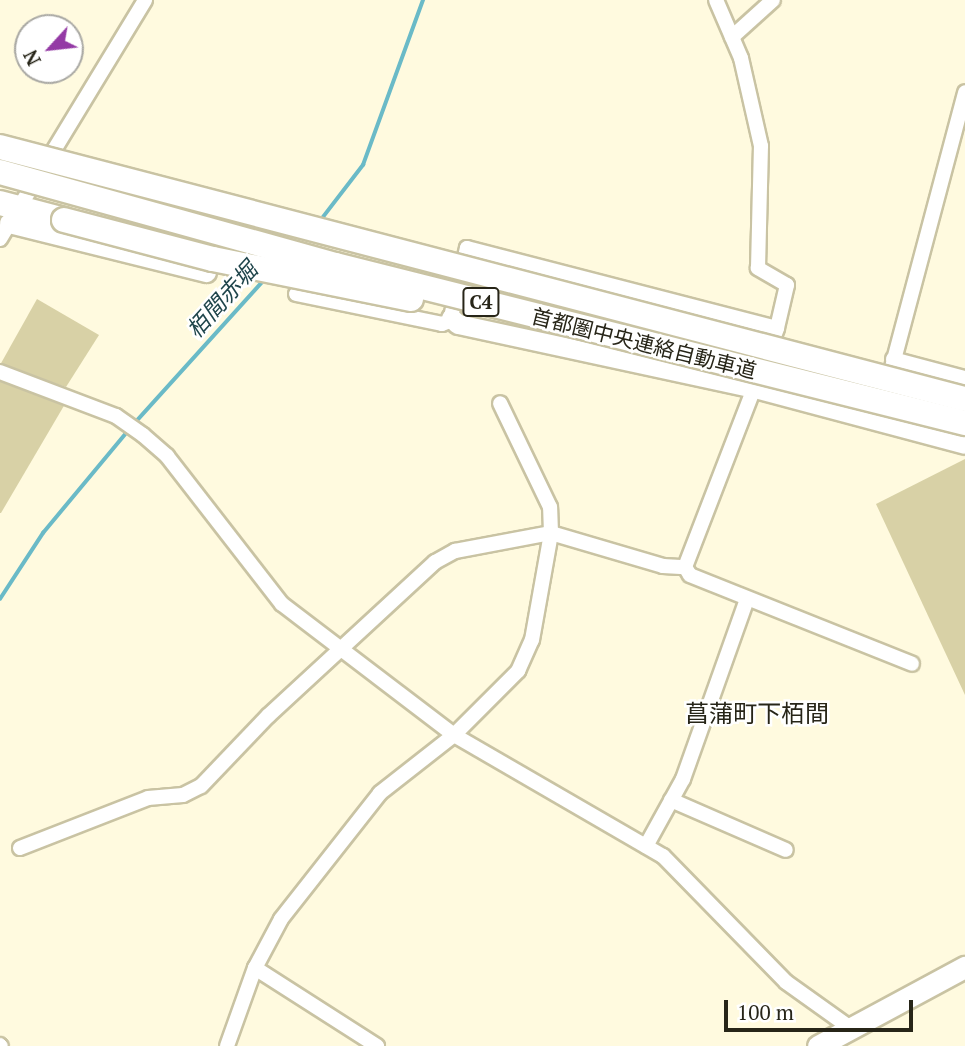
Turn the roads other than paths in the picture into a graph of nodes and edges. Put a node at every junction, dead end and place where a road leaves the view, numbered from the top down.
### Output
1 (145, 0) edge
2 (716, 0) edge
3 (773, 0) edge
4 (732, 37) junction
5 (965, 92) edge
6 (0, 130) edge
7 (0, 147) edge
8 (0, 172) edge
9 (9, 216) edge
10 (282, 223) junction
11 (206, 272) dead end
12 (296, 294) dead end
13 (451, 318) junction
14 (574, 326) junction
15 (777, 328) junction
16 (892, 359) junction
17 (0, 372) edge
18 (965, 378) edge
19 (755, 388) junction
20 (965, 398) edge
21 (499, 403) dead end
22 (879, 422) junction
23 (965, 423) edge
24 (965, 444) edge
25 (551, 533) junction
26 (685, 567) junction
27 (747, 599) junction
28 (342, 652) junction
29 (912, 664) dead end
30 (454, 735) junction
31 (671, 800) junction
32 (646, 846) junction
33 (20, 848) dead end
34 (786, 850) dead end
35 (965, 967) edge
36 (255, 968) junction
37 (849, 1027) junction
38 (227, 1046) edge
39 (377, 1046) edge
40 (818, 1046) edge

1 - 9 street
2 - 4 street
3 - 4 street
4 - 15 street
5 - 16 street
6 - 10 highway, bridge
7 - 10 highway, 首都圏中央連絡自動車道 / C4, bridge
8 - 14 highway, 首都圏中央連絡自動車道 / C4, bridge
9 - 11 street
9 - 14 highway, bridge
10 - 20 highway, 首都圏中央連絡自動車道 / C4, bridge
12 - 13 street
13 - 15 street
13 - 19 street
14 - 23 highway, 首都圏中央連絡自動車道 / C4, bridge
15 - 19 street
16 - 18 street
16 - 22 street
17 - 28 street
19 - 22 street
19 - 26 street
21 - 25 street
22 - 24 street
25 - 26 street
25 - 28 street
25 - 30 street
26 - 27 street
27 - 29 street
27 - 31 street
28 - 30 street
28 - 33 street
30 - 32 street
30 - 36 street
31 - 32 street
31 - 34 street
32 - 37 street
35 - 37 main road
36 - 38 street
36 - 39 street
37 - 40 main road

